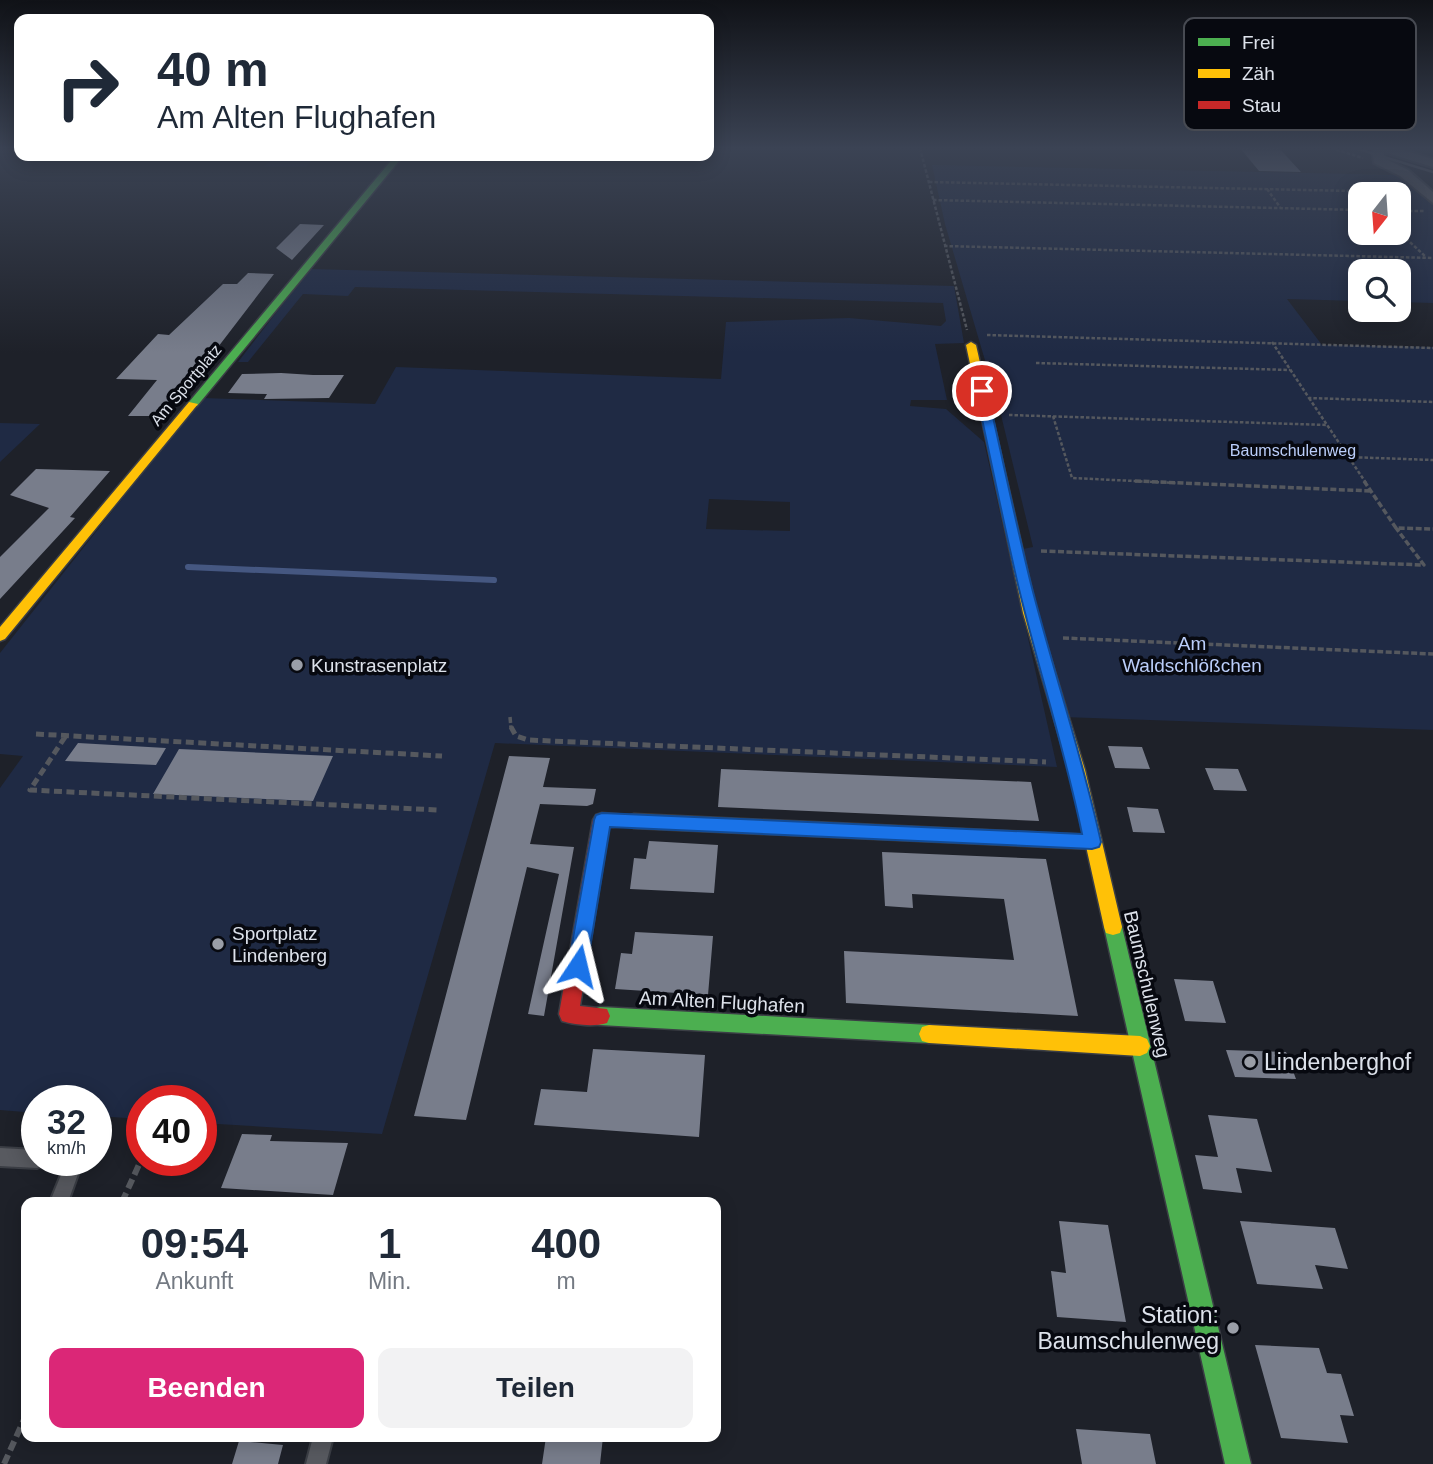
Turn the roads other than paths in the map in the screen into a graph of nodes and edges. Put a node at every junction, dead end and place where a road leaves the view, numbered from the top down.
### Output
1 (349, 216) edge
2 (970, 339) road end
3 (0, 636) edge
4 (1092, 842) junction
5 (1140, 1045) junction
6 (0, 1157) edge
7 (21, 1158) edge
8 (69, 1176) edge
9 (61, 1197) edge
10 (322, 1442) edge
11 (316, 1464) edge
12 (1238, 1464) edge

1 - 3 street, Am Sportplatz
2 - 4 street, Baumschulenweg
4 - 5 street, Baumschulenweg
4 - 5 street, Am Alten Flughafen
5 - 12 street, Baumschulenweg
6 - 7 lane
8 - 9 lane
10 - 11 lane

